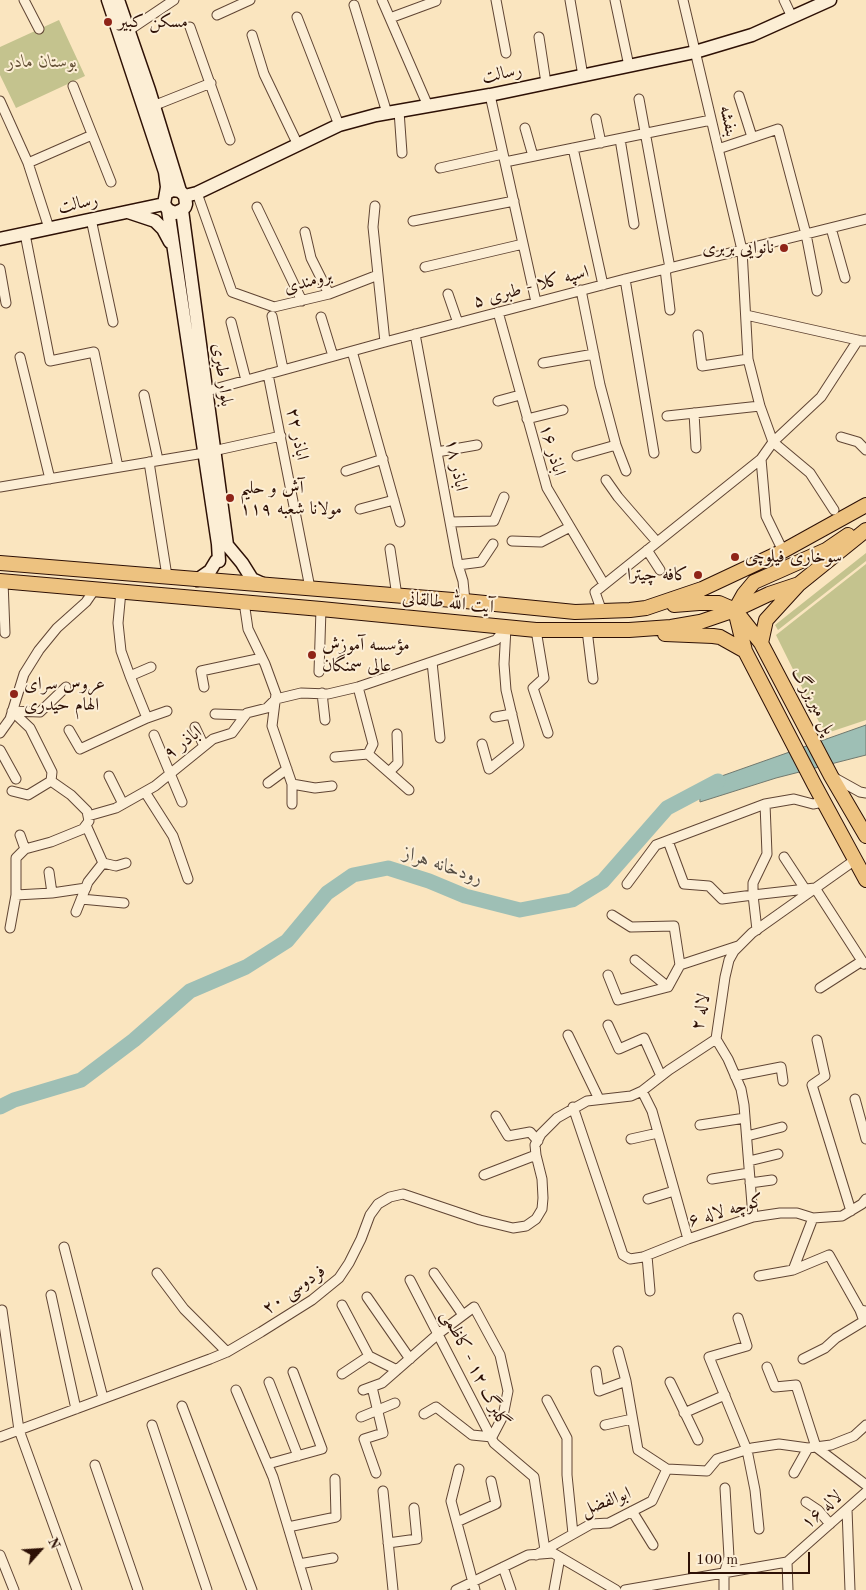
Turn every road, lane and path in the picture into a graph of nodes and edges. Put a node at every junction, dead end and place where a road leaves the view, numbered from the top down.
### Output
1 (24, 0) edge
2 (108, 0) edge
3 (118, 0) edge
4 (174, 0) edge
5 (250, 0) edge
6 (382, 0) edge
7 (496, 0) edge
8 (570, 0) edge
9 (615, 0) edge
10 (683, 0) edge
11 (784, 0) edge
12 (830, 0) edge
13 (436, 2) dead end
14 (354, 5) dead end
15 (217, 15) dead end
16 (297, 18) dead end
17 (390, 18) junction
18 (792, 18) junction
19 (190, 27) dead end
20 (39, 28) dead end
21 (124, 34) junction
22 (252, 35) dead end
23 (539, 36) dead end
24 (695, 52) junction
25 (506, 53) dead end
26 (630, 66) junction
27 (583, 76) junction
28 (546, 83) junction
29 (211, 84) junction
30 (73, 86) dead end
31 (490, 94) junction
32 (739, 96) dead end
33 (639, 99) dead end
34 (0, 102) edge
35 (153, 106) junction
36 (428, 106) junction
37 (393, 112) junction
38 (596, 119) dead end
39 (711, 120) junction
40 (338, 125) junction
41 (525, 128) dead end
42 (646, 133) junction
43 (92, 135) junction
44 (752, 137) junction
45 (620, 138) junction
46 (230, 140) dead end
47 (601, 143) junction
48 (298, 145) junction
49 (573, 148) junction
50 (718, 149) junction
51 (402, 154) dead end
52 (533, 156) junction
53 (504, 158) junction
54 (28, 163) junction
55 (440, 168) dead end
56 (111, 182) dead end
57 (187, 193) junction
58 (514, 200) junction
59 (166, 203) junction
60 (375, 206) dead end
61 (257, 207) dead end
62 (182, 210) junction
63 (128, 212) junction
64 (866, 219) edge
65 (91, 220) junction
66 (413, 221) dead end
67 (634, 224) dead end
68 (49, 228) junction
69 (831, 228) junction
70 (305, 232) dead end
71 (25, 234) junction
72 (806, 234) junction
73 (0, 239) edge
74 (523, 244) junction
75 (742, 250) junction
76 (175, 260) junction
77 (425, 267) dead end
78 (668, 268) junction
79 (0, 269) edge
80 (378, 275) junction
81 (845, 278) dead end
82 (625, 279) junction
83 (603, 285) junction
84 (581, 290) junction
85 (817, 291) dead end
86 (328, 294) junction
87 (448, 294) dead end
88 (302, 301) junction
89 (536, 302) junction
90 (6, 303) dead end
91 (670, 310) dead end
92 (498, 312) junction
93 (746, 315) junction
94 (272, 316) dead end
95 (322, 317) dead end
96 (113, 322) dead end
97 (231, 322) dead end
98 (458, 323) junction
99 (415, 334) junction
100 (698, 335) dead end
101 (862, 340) edge
102 (385, 342) junction
103 (352, 351) junction
104 (594, 354) junction
105 (332, 356) junction
106 (20, 357) dead end
107 (748, 359) junction
108 (543, 363) dead end
109 (283, 370) junction
110 (268, 374) junction
111 (246, 380) junction
112 (206, 391) junction
113 (144, 395) dead end
114 (520, 395) junction
115 (498, 401) dead end
116 (760, 406) junction
117 (563, 410) dead end
118 (694, 413) junction
119 (667, 416) dead end
120 (526, 419) junction
121 (280, 436) junction
122 (841, 437) dead end
123 (773, 442) junction
124 (477, 445) dead end
125 (616, 445) junction
126 (696, 448) dead end
127 (866, 450) edge
128 (209, 451) junction
129 (437, 452) junction
130 (654, 453) dead end
131 (577, 456) dead end
132 (761, 458) junction
133 (383, 460) junction
134 (153, 461) junction
135 (118, 467) junction
136 (626, 470) dead end
137 (346, 471) dead end
138 (50, 479) junction
139 (606, 480) dead end
140 (0, 487) edge
141 (504, 497) dead end
142 (394, 500) junction
143 (866, 505) edge
144 (360, 509) dead end
145 (834, 510) dead end
146 (866, 521) edge
147 (400, 522) dead end
148 (450, 522) junction
149 (570, 526) junction
150 (866, 530) edge
151 (512, 541) dead end
152 (657, 542) junction
153 (223, 544) junction
154 (493, 544) dead end
155 (390, 548) dead end
156 (647, 550) junction
157 (783, 551) junction
158 (3, 563) edge
159 (458, 565) junction
160 (47, 566) junction
161 (660, 570) dead end
162 (167, 576) junction
163 (761, 579) junction
164 (197, 580) junction
165 (2, 581) edge
166 (604, 584) junction
167 (799, 584) junction
168 (46, 585) junction
169 (264, 585) junction
170 (310, 588) junction
171 (95, 589) junction
172 (121, 591) junction
173 (769, 594) junction
174 (397, 596) junction
175 (465, 601) junction
176 (244, 602) junction
177 (689, 604) junction
178 (321, 608) junction
179 (646, 608) junction
180 (735, 610) junction
181 (602, 612) junction
182 (690, 624) junction
183 (506, 628) junction
184 (536, 630) junction
185 (587, 630) junction
186 (629, 630) junction
187 (4, 633) dead end
188 (761, 643) junction
189 (745, 652) junction
190 (262, 658) junction
191 (432, 662) junction
192 (152, 667) dead end
193 (319, 672) dead end
194 (130, 676) junction
195 (593, 679) dead end
196 (66, 687) dead end
197 (204, 687) dead end
198 (358, 687) junction
199 (322, 693) junction
200 (276, 699) junction
201 (12, 711) junction
202 (167, 711) dead end
203 (215, 714) dead end
204 (512, 714) junction
205 (245, 716) junction
206 (495, 717) dead end
207 (147, 718) junction
208 (325, 720) dead end
209 (195, 727) dead end
210 (70, 730) dead end
211 (0, 733) edge
212 (548, 733) dead end
213 (398, 734) dead end
214 (154, 735) dead end
215 (440, 738) dead end
216 (482, 744) dead end
217 (204, 746) junction
218 (0, 750) edge
219 (368, 754) junction
220 (335, 757) dead end
221 (287, 769) junction
222 (389, 772) junction
223 (169, 773) junction
224 (109, 776) dead end
225 (831, 776) junction
226 (16, 779) dead end
227 (51, 781) junction
228 (268, 783) dead end
229 (292, 784) junction
230 (332, 786) dead end
231 (12, 790) dead end
232 (409, 790) dead end
233 (145, 792) junction
234 (866, 793) edge
235 (182, 802) dead end
236 (823, 802) junction
237 (123, 804) junction
238 (292, 804) dead end
239 (765, 804) junction
240 (88, 816) junction
241 (86, 825) junction
242 (20, 835) dead end
243 (866, 836) edge
244 (668, 841) junction
245 (848, 847) junction
246 (25, 849) junction
247 (784, 857) dead end
248 (855, 860) junction
249 (103, 863) junction
250 (126, 864) dead end
251 (48, 872) dead end
252 (188, 879) dead end
253 (866, 880) edge
254 (627, 884) dead end
255 (86, 888) junction
256 (815, 888) junction
257 (805, 889) junction
258 (52, 893) junction
259 (16, 895) junction
260 (753, 895) junction
261 (81, 900) junction
262 (124, 903) dead end
263 (76, 912) dead end
264 (612, 915) dead end
265 (10, 928) dead end
266 (757, 930) junction
267 (738, 946) junction
268 (635, 960) dead end
269 (865, 963) edge
270 (680, 965) junction
271 (608, 974) dead end
272 (668, 987) junction
273 (820, 988) dead end
274 (608, 1025) dead end
275 (568, 1035) dead end
276 (716, 1039) junction
277 (817, 1040) dead end
278 (661, 1076) junction
279 (735, 1076) junction
280 (783, 1081) dead end
281 (642, 1091) junction
282 (599, 1099) junction
283 (855, 1099) dead end
284 (573, 1107) junction
285 (496, 1116) dead end
286 (745, 1118) junction
287 (700, 1125) dead end
288 (782, 1127) dead end
289 (658, 1133) junction
290 (747, 1136) junction
291 (631, 1140) dead end
292 (866, 1140) edge
293 (538, 1141) junction
294 (778, 1154) dead end
295 (536, 1155) junction
296 (749, 1161) junction
297 (750, 1173) junction
298 (484, 1175) dead end
299 (712, 1179) dead end
300 (772, 1180) dead end
301 (750, 1183) junction
302 (674, 1191) junction
303 (648, 1199) dead end
304 (866, 1199) edge
305 (854, 1209) junction
306 (866, 1214) edge
307 (753, 1217) junction
308 (813, 1218) junction
309 (688, 1239) junction
310 (64, 1247) dead end
311 (647, 1256) junction
312 (793, 1270) junction
313 (157, 1273) dead end
314 (434, 1273) dead end
315 (759, 1276) dead end
316 (410, 1280) dead end
317 (650, 1291) dead end
318 (51, 1295) dead end
319 (367, 1297) dead end
320 (342, 1305) dead end
321 (2, 1310) dead end
322 (863, 1311) edge
323 (463, 1315) junction
324 (738, 1318) dead end
325 (438, 1334) junction
326 (618, 1351) dead end
327 (227, 1352) junction
328 (369, 1356) junction
329 (410, 1359) junction
330 (802, 1359) dead end
331 (767, 1368) dead end
332 (397, 1370) junction
333 (596, 1371) dead end
334 (293, 1372) dead end
335 (342, 1374) dead end
336 (626, 1381) junction
337 (269, 1382) dead end
338 (670, 1382) dead end
339 (236, 1390) dead end
340 (725, 1395) junction
341 (103, 1398) junction
342 (546, 1400) dead end
343 (395, 1404) dead end
344 (182, 1406) dead end
345 (76, 1409) junction
346 (378, 1411) junction
347 (684, 1413) junction
348 (424, 1414) dead end
349 (361, 1417) dead end
350 (632, 1419) junction
351 (152, 1424) dead end
352 (605, 1425) dead end
353 (866, 1425) edge
354 (19, 1430) junction
355 (0, 1437) edge
356 (492, 1437) junction
357 (698, 1440) dead end
358 (812, 1447) junction
359 (747, 1450) junction
360 (298, 1456) junction
361 (268, 1464) junction
362 (95, 1465) dead end
363 (459, 1469) dead end
364 (667, 1469) junction
365 (376, 1473) dead end
366 (794, 1473) dead end
367 (335, 1479) dead end
368 (491, 1481) dead end
369 (866, 1485) edge
370 (725, 1488) dead end
371 (383, 1491) dead end
372 (866, 1492) edge
373 (806, 1502) dead end
374 (414, 1508) dead end
375 (847, 1509) junction
376 (632, 1511) junction
377 (457, 1522) junction
378 (830, 1524) junction
379 (288, 1527) junction
380 (759, 1528) dead end
381 (573, 1534) junction
382 (388, 1542) junction
383 (653, 1545) dead end
384 (545, 1550) junction
385 (536, 1555) junction
386 (0, 1556) edge
387 (560, 1557) junction
388 (333, 1558) dead end
389 (787, 1562) junction
390 (300, 1564) junction
391 (503, 1568) junction
392 (724, 1574) junction
393 (474, 1586) edge
394 (658, 1587) edge
395 (613, 1589) edge
396 (14, 1590) edge
397 (77, 1590) edge
398 (138, 1590) edge
399 (207, 1590) edge
400 (252, 1590) edge
401 (307, 1590) edge
402 (393, 1590) edge
403 (456, 1590) edge
404 (511, 1590) edge
405 (554, 1590) edge
406 (625, 1590) edge
407 (724, 1590) edge
408 (788, 1590) edge
409 (850, 1590) edge

1 - 20 street
2 - 21 main road, بلوار طبری
3 - 21 main road, بلوار طبری
4 - 21 street
5 - 15 street
6 - 17 street
7 - 25 street
8 - 27 street
9 - 26 street
10 - 24 street, بنفشه
11 - 18 street
12 - 18 main road, رسالت
13 - 17 street
14 - 37 street
16 - 40 street
17 - 36 street
18 - 24 main road, رسالت
19 - 29 street
21 - 35 main road, بلوار طبری
21 - 59 main road, بلوار طبری
22 - 48 street
23 - 28 street
24 - 26 main road, رسالت
24 - 39 street, بنفشه
26 - 27 main road, رسالت
27 - 28 main road, رسالت
28 - 31 main road, رسالت
29 - 35 street
29 - 46 street
30 - 43 street
31 - 36 main road, رسالت
31 - 53 street
32 - 44 street
33 - 42 street
34 - 54 street
35 - 57 main road, بلوار طبری
36 - 37 main road, رسالت
37 - 40 main road, رسالت
37 - 51 street
38 - 47 street
39 - 42 street
39 - 50 street, بنفشه
40 - 48 main road, رسالت
41 - 52 street
42 - 45 street
42 - 78 street
43 - 54 street
43 - 56 street
44 - 50 street
44 - 72 street
45 - 47 street
45 - 67 street
47 - 49 street
48 - 57 main road, رسالت
49 - 52 street
49 - 83 street
50 - 75 street, بنفشه
52 - 53 street
53 - 55 street
53 - 58 street
54 - 68 street
57 - 59 main road
57 - 62 main road
57 - 88 street, برومندی
58 - 66 street
58 - 74 street
59 - 62 main road
59 - 63 main road, رسالت
59 - 76 main road, بلوار طبری
60 - 80 street
61 - 88 street
62 - 112 main road, بلوار طبری
63 - 65 main road, رسالت
63 - 76 main road
64 - 69 street, اسپه کلا - طبری ۵
65 - 68 main road, رسالت
65 - 96 street
68 - 71 main road, رسالت
69 - 72 street, اسپه کلا - طبری ۵
69 - 81 street
70 - 86 street
71 - 73 main road, رسالت
71 - 135 street
72 - 75 street, اسپه کلا - طبری ۵
72 - 85 street
74 - 77 street
74 - 89 street
75 - 78 street, اسپه کلا - طبری ۵
75 - 93 street, بنفشه
76 - 128 main road, بلوار طبری
78 - 82 street, اسپه کلا - طبری ۵
78 - 91 street
79 - 90 street
80 - 86 street, برومندی
80 - 102 street
82 - 83 street, اسپه کلا - طبری ۵
82 - 130 street
83 - 84 street, اسپه کلا - طبری ۵
84 - 89 street, اسپه کلا - طبری ۵
84 - 104 street
86 - 88 street, برومندی
87 - 98 street
89 - 92 street, اسپه کلا - طبری ۵
92 - 98 street, اسپه کلا - طبری ۵
92 - 114 street, اباذر ۱۶
93 - 101 street
93 - 107 street, بنفشه
94 - 109 street
95 - 105 street
97 - 111 street
98 - 99 street, اسپه کلا - طبری ۵
99 - 102 street, اسپه کلا - طبری ۵
99 - 129 street, اباذر ۱۸
100 - 107 street
101 - 123 street
102 - 103 street, اسپه کلا - طبری ۵
103 - 105 street, اسپه کلا - طبری ۵
103 - 133 street
104 - 108 street
104 - 125 street
105 - 109 street, اسپه کلا - طبری ۵
106 - 138 street
107 - 116 street, بنفشه
109 - 110 street, اسپه کلا - طبری ۵
110 - 111 street, اسپه کلا - طبری ۵
110 - 121 street, اباذر ۲۲
111 - 112 street, اسپه کلا - طبری ۵
112 - 128 main road, بلوار طبری
113 - 134 street
114 - 115 street
114 - 120 street, اباذر ۱۶
116 - 118 street
116 - 123 street, بنفشه
117 - 120 street
118 - 119 street
118 - 126 street
120 - 149 street, اباذر ۱۶
121 - 128 street
121 - 170 street, اباذر ۲۲
122 - 127 street
123 - 132 street
123 - 145 street
124 - 129 street
125 - 131 street
125 - 136 street
128 - 134 street
128 - 153 main road, بلوار طبری
129 - 148 street, اباذر ۱۸
132 - 152 street
132 - 157 street
133 - 137 street
133 - 142 street
134 - 135 street
134 - 162 street
135 - 138 street
138 - 140 street
139 - 152 street
141 - 148 street
142 - 144 street
142 - 147 street
143 - 157 main road, آیت الله طالقانی
146 - 163 main road
148 - 159 street, اباذر ۱۸
149 - 151 street
149 - 166 street, اباذر ۱۶
150 - 167 main road, آیت الله طالقانی
152 - 156 street
153 - 164 main road
153 - 169 main road
154 - 159 street
155 - 174 street
156 - 161 street
156 - 166 street
157 - 179 main road, آیت الله طالقانی
158 - 160 main road, آیت الله طالقانی
158 - 165 main road
159 - 175 street, اباذر ۱۸
160 - 162 main road, آیت الله طالقانی
160 - 168 main road
162 - 164 main road, آیت الله طالقانی
163 - 173 main road
163 - 180 main road
164 - 169 main road, آیت الله طالقانی
165 - 168 main road, آیت الله طالقانی
165 - 187 street
166 - 181 street
167 - 173 main road, آیت الله طالقانی
167 - 188 main road
168 - 171 main road, آیت الله طالقانی
169 - 170 main road, آیت الله طالقانی
170 - 174 main road, آیت الله طالقانی
171 - 172 main road, آیت الله طالقانی
171 - 201 street
172 - 176 main road, آیت الله طالقانی
172 - 194 street
173 - 180 main road, آیت الله طالقانی
174 - 175 main road, آیت الله طالقانی
175 - 181 main road, آیت الله طالقانی
176 - 178 main road, آیت الله طالقانی
176 - 190 street
177 - 179 main road
177 - 180 main road
177 - 182 main road
178 - 183 main road, آیت الله طالقانی
178 - 193 street
179 - 181 main road, آیت الله طالقانی
180 - 182 main road, آیت الله طالقانی
180 - 188 main road, پل میربزرگ
180 - 189 main road
182 - 186 main road, آیت الله طالقانی
183 - 184 main road, آیت الله طالقانی
183 - 191 street, اباذر ۹
183 - 204 street
184 - 185 main road, آیت الله طالقانی
184 - 212 street
185 - 186 main road, آیت الله طالقانی
185 - 195 street
186 - 189 main road
188 - 225 main road, پل میربزرگ
189 - 236 main road
190 - 197 street
190 - 200 street
191 - 198 street, اباذر ۹
191 - 215 street
192 - 194 street
194 - 207 street
196 - 201 street
198 - 199 street, اباذر ۹
198 - 219 street
199 - 200 street, اباذر ۹
199 - 208 street
200 - 205 street, اباذر ۹
200 - 221 street
201 - 211 street
201 - 227 street
202 - 207 street
203 - 205 street
204 - 206 street
204 - 216 street
205 - 217 street, اباذر ۹
207 - 210 street
209 - 217 street
213 - 222 street
214 - 223 street
217 - 223 street, اباذر ۹
218 - 226 street
219 - 220 street
219 - 222 street
221 - 228 street
221 - 229 street
222 - 232 street
223 - 233 street, اباذر ۹
223 - 235 street
224 - 237 street
225 - 234 street
225 - 243 main road, پل میربزرگ
227 - 231 street
227 - 240 street
229 - 230 street
229 - 238 street
233 - 237 street, اباذر ۹
233 - 252 street
236 - 239 street
236 - 245 main road
237 - 240 street, اباذر ۹
239 - 244 street
239 - 260 street
240 - 241 street
241 - 246 street
241 - 249 street
242 - 246 street
243 - 245 main road
244 - 254 street
244 - 260 street
245 - 248 main road
246 - 259 street
247 - 257 street
248 - 253 main road
248 - 256 street, لاله ۲
249 - 250 street
249 - 255 street
251 - 258 street
255 - 258 street
255 - 261 street
256 - 257 street
256 - 266 street, لاله ۲
256 - 269 street
257 - 260 street
258 - 259 street
259 - 265 street
260 - 266 street
261 - 262 street
261 - 263 street
264 - 270 street
266 - 267 street, لاله ۲
267 - 270 street
267 - 276 street, لاله ۲
268 - 272 street
269 - 273 street
270 - 272 street
271 - 272 street
274 - 278 street
275 - 282 street
276 - 278 street, لاله ۲
276 - 279 street
277 - 305 street
278 - 281 street, لاله ۲
279 - 280 street
279 - 286 street
281 - 282 street, لاله ۲
281 - 289 street
282 - 284 street, لاله ۲
283 - 292 street
284 - 293 street, لاله ۲
284 - 311 street, کوچه لاله ۶
285 - 293 street
286 - 287 street
286 - 290 street
288 - 290 street
289 - 291 street
289 - 302 street
290 - 296 street
293 - 295 street
294 - 296 street
295 - 298 street
295 - 327 street, فردوسی ۲۰
296 - 297 street
297 - 299 street
297 - 301 street
300 - 301 street
301 - 307 street
302 - 303 street
302 - 309 street
304 - 305 street, کوچه لاله ۶
305 - 306 street
305 - 308 street, کوچه لاله ۶
307 - 308 street, کوچه لاله ۶
307 - 309 street, کوچه لاله ۶
308 - 312 street
309 - 311 street, کوچه لاله ۶
310 - 341 street
311 - 317 street
312 - 315 street
312 - 322 street
313 - 327 street
314 - 323 street
316 - 325 street, گلبرگ ۱۲ - کاظمی
318 - 345 street
319 - 329 street
320 - 328 street
321 - 354 street
322 - 330 street
323 - 325 street
323 - 356 street
324 - 340 street
325 - 329 street
325 - 356 street, گلبرگ ۱۲ - کاظمی
326 - 336 street
327 - 341 street, فردوسی ۲۰
328 - 332 street
328 - 335 street
329 - 332 street
331 - 358 street
332 - 346 street
333 - 336 street
334 - 360 street
336 - 350 street
337 - 360 street
338 - 347 street
339 - 361 street
340 - 347 street
340 - 359 street
341 - 345 street, فردوسی ۲۰
342 - 381 street
343 - 346 street
344 - 400 street
345 - 354 street, فردوسی ۲۰
346 - 349 street
346 - 365 street
347 - 357 street
348 - 356 street
350 - 352 street
350 - 364 street
351 - 399 street
353 - 358 street
354 - 355 street, فردوسی ۲۰
354 - 397 street
356 - 384 street, گلبرگ ۱۲ - کاظمی
358 - 359 street
358 - 366 street
358 - 369 street
359 - 364 street
359 - 380 street
360 - 361 street
361 - 379 street
362 - 398 street
363 - 377 street
364 - 376 street, ابوالفضل
367 - 379 street
368 - 377 street
370 - 392 street
371 - 382 street
372 - 375 street, لاله ۱۶
373 - 378 street
374 - 382 street
375 - 378 street, لاله ۱۶
375 - 409 street
376 - 381 street, ابوالفضل
376 - 383 street
377 - 393 street
378 - 389 street, لاله ۱۶
379 - 390 street
381 - 384 street, ابوالفضل
382 - 402 street
384 - 385 street, ابوالفضل
385 - 387 street
385 - 391 street
386 - 396 street
387 - 395 street
387 - 405 street
388 - 390 street
389 - 392 street
389 - 408 street
390 - 401 street
391 - 393 street
391 - 404 street
392 - 394 street
392 - 407 street
393 - 403 street
394 - 406 street

